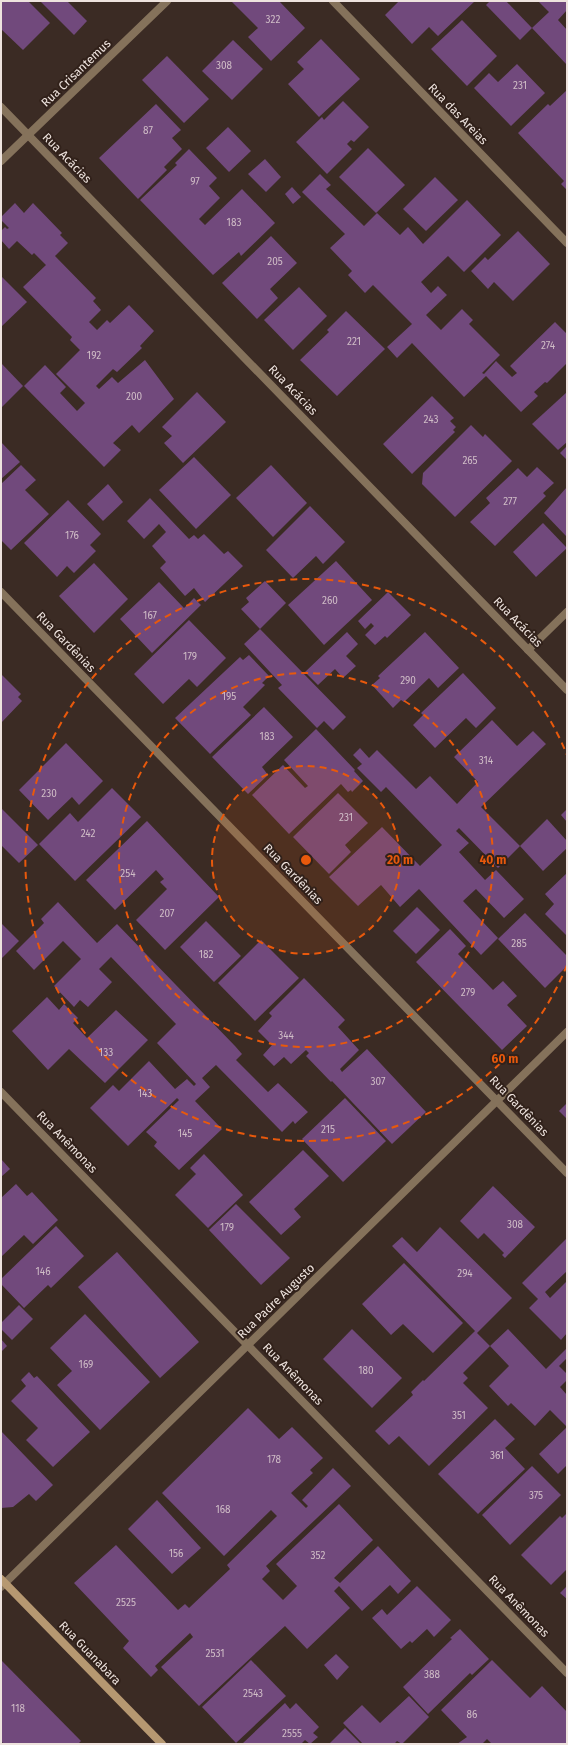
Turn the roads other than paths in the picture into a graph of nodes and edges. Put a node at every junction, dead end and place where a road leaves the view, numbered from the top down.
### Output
1 (167, 1) edge
2 (332, 1) edge
3 (1, 107) edge
4 (28, 135) junction
5 (1, 162) edge
6 (567, 243) edge
7 (1, 592) edge
8 (567, 612) edge
9 (528, 650) junction
10 (567, 690) edge
11 (567, 1032) edge
12 (1, 1092) edge
13 (497, 1101) junction
14 (567, 1173) edge
15 (248, 1345) junction
16 (2, 1583) edge
17 (567, 1673) edge
18 (162, 1744) edge

1 - 4 street, Rua Crisantemus
2 - 6 street, Rua das Areias
3 - 4 street, Rua Acácias
4 - 5 street, Rua Crisantemus
4 - 9 street, Rua Acácias
7 - 13 street, Rua Gardênias
8 - 9 street
9 - 10 street, Rua Acácias
11 - 13 street, Rua Padre Augusto
12 - 15 street, Rua Anêmonas
13 - 14 street, Rua Gardênias
13 - 15 street, Rua Padre Augusto
15 - 16 street, Rua Padre Augusto
15 - 17 street, Rua Anêmonas
16 - 18 main road, Rua Guanabara

